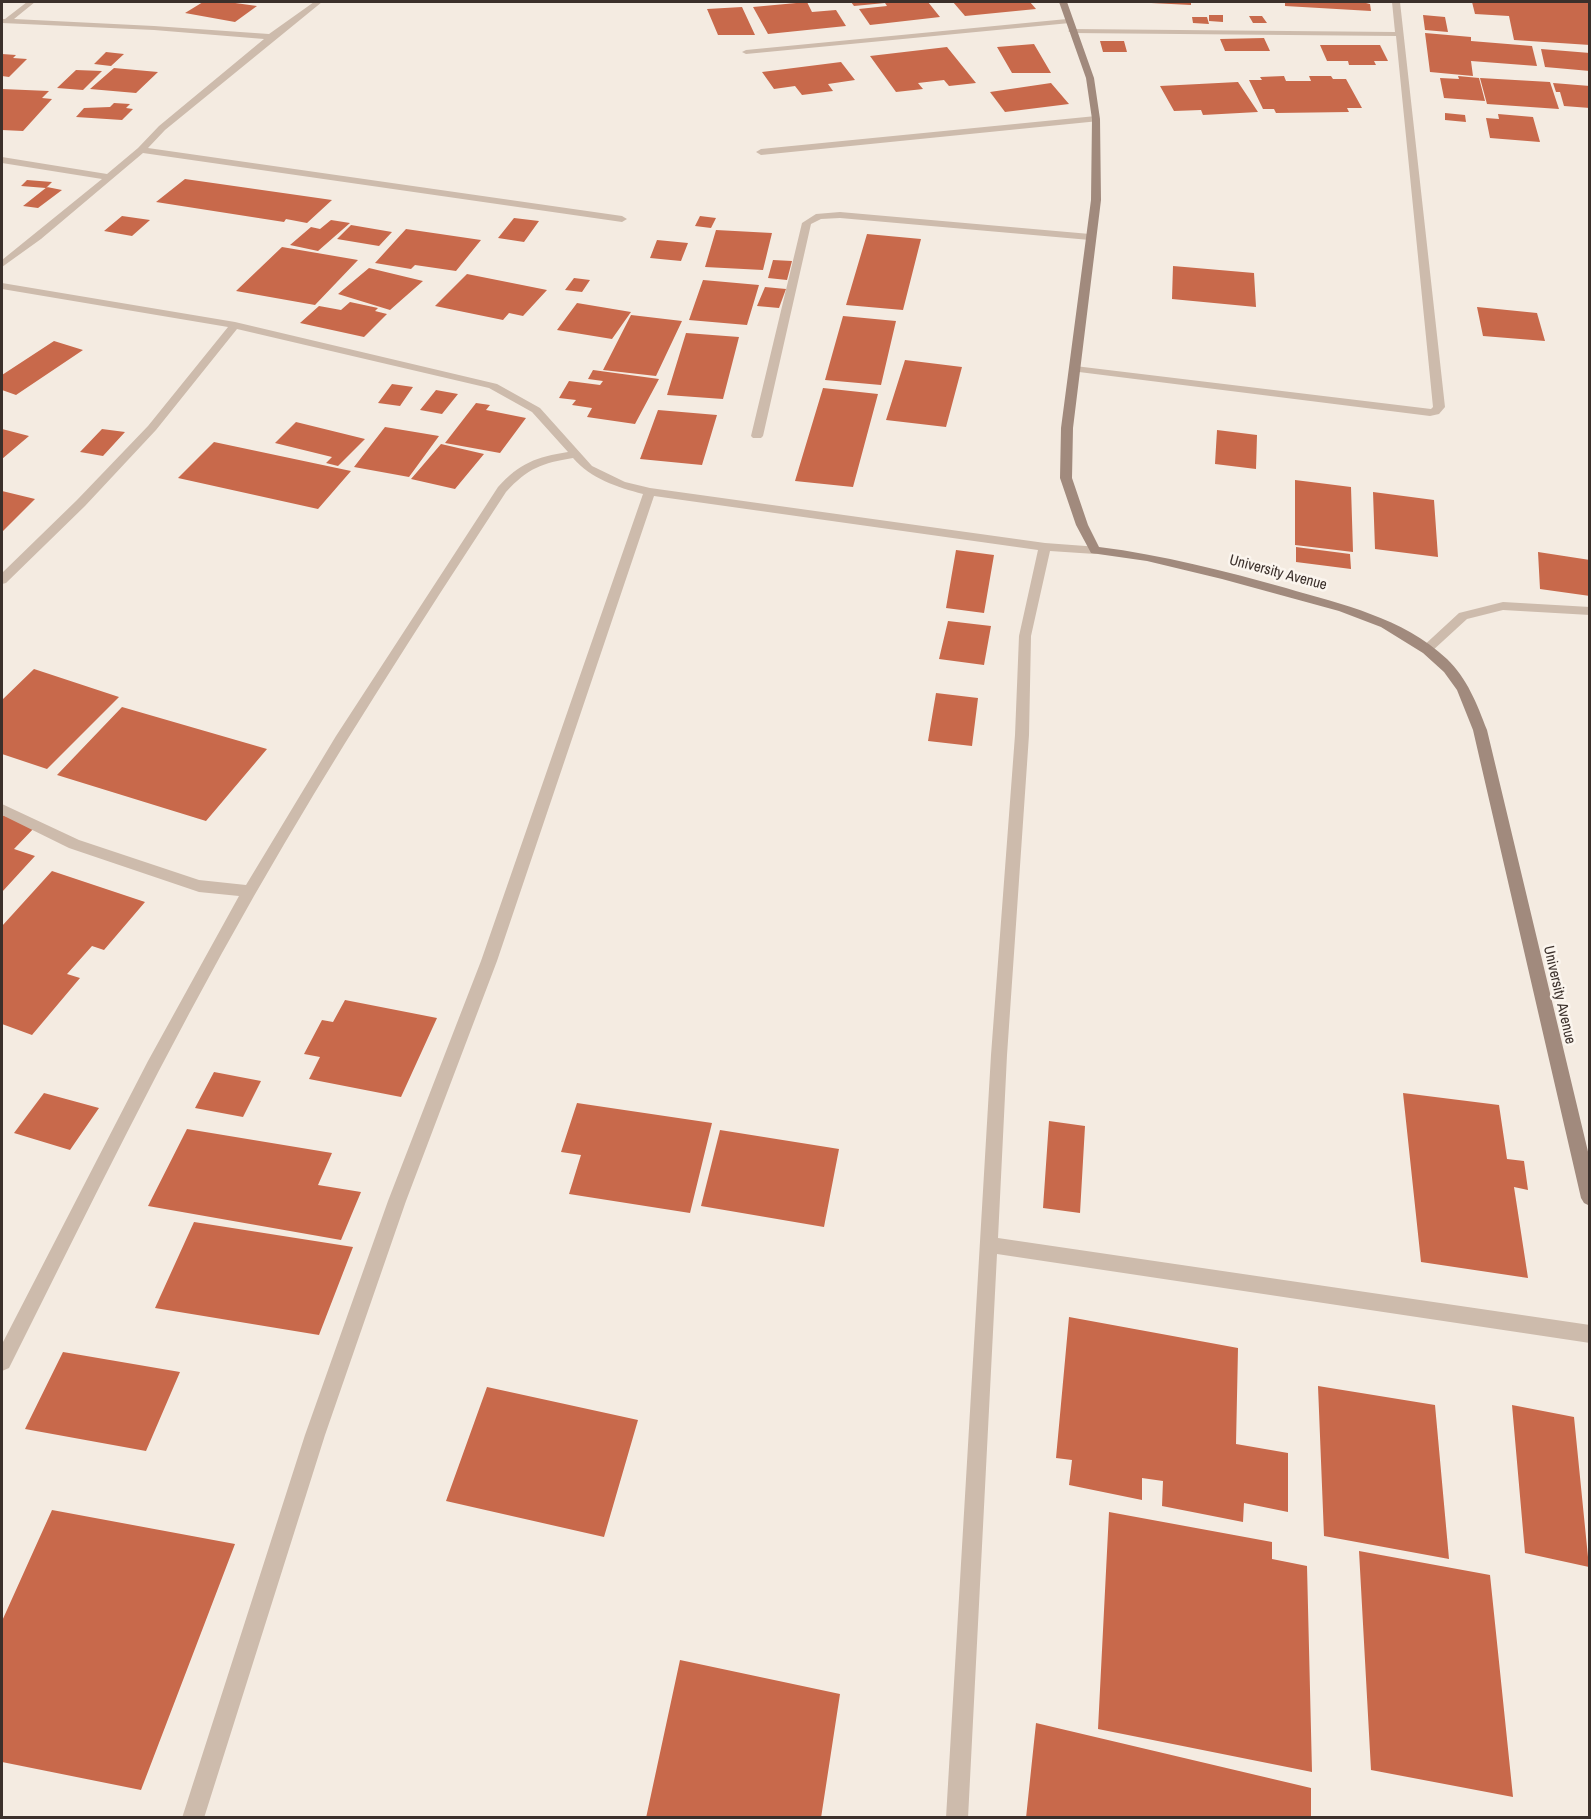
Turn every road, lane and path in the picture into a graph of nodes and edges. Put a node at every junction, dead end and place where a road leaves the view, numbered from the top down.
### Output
1 (31, 2) edge
2 (318, 2) edge
3 (1063, 2) edge
4 (1396, 2) edge
5 (4, 22) edge
6 (1070, 26) junction
7 (1399, 34) junction
8 (271, 37) junction
9 (746, 52) dead end
10 (1096, 119) junction
11 (141, 150) junction
12 (761, 152) dead end
13 (2, 160) edge
14 (109, 177) junction
15 (622, 219) dead end
16 (1090, 237) junction
17 (2, 264) edge
18 (2, 286) edge
19 (235, 325) junction
20 (1075, 369) junction
21 (757, 436) dead end
22 (574, 453) junction
23 (650, 492) junction
24 (1045, 546) junction
25 (1095, 550) junction
26 (2, 580) edge
27 (1590, 611) edge
28 (1426, 649) junction
29 (2, 809) edge
30 (249, 891) junction
31 (1590, 1198) edge
32 (991, 1245) junction
33 (1590, 1334) edge
34 (2, 1362) edge
35 (193, 1818) edge
36 (957, 1818) edge

1 - 5 street
2 - 8 street
3 - 6 street
4 - 7 street
5 - 8 street
6 - 7 street
6 - 9 street
6 - 10 street
7 - 20 street
8 - 11 street
10 - 12 street
10 - 16 street
11 - 14 street
11 - 15 street
13 - 14 street
14 - 17 street
16 - 20 street
16 - 21 street
18 - 19 street
19 - 22 street
19 - 26 street
20 - 25 street
22 - 23 street
22 - 30 street
23 - 24 street
23 - 35 street
24 - 25 street
24 - 32 street
25 - 28 street, University Avenue
27 - 28 street
28 - 31 street, University Avenue
29 - 30 street
30 - 34 street
32 - 33 street
32 - 36 street

